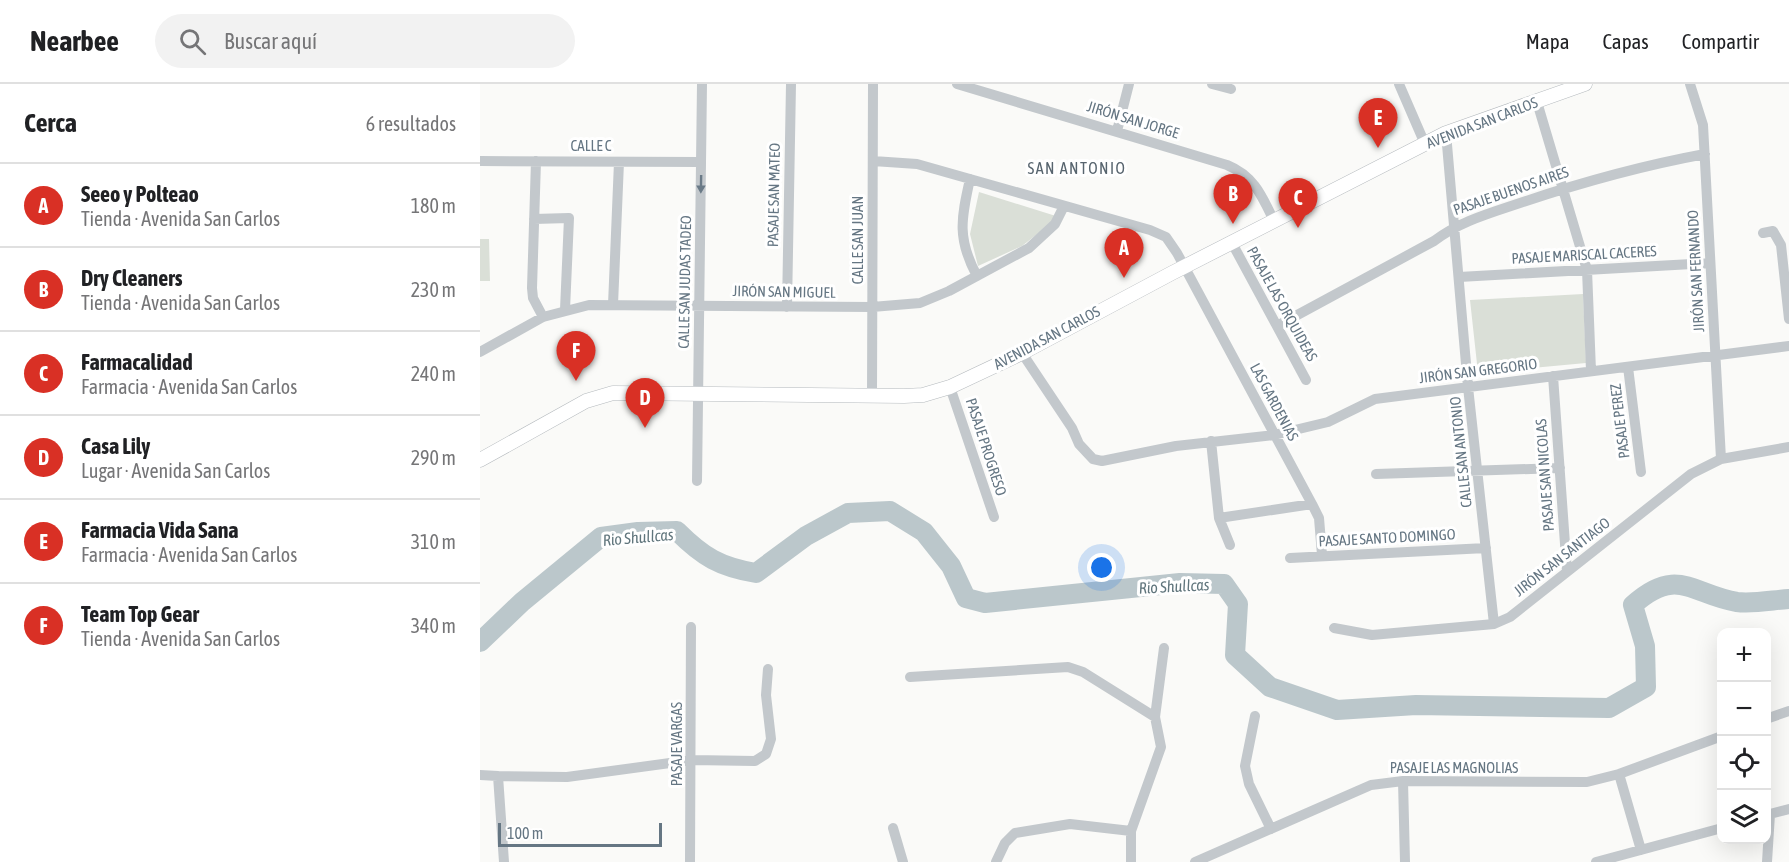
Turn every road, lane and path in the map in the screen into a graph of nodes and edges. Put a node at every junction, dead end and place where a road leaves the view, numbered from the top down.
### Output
1 (702, 84) edge
2 (791, 84) edge
3 (873, 84) edge
4 (957, 84) edge
5 (1129, 84) edge
6 (1212, 84) edge
7 (1399, 84) edge
8 (1585, 84) edge
9 (1690, 84) edge
10 (1231, 89) dead end
11 (998, 90) edge
12 (1537, 102) junction
13 (1118, 131) junction
14 (1446, 133) junction
15 (1425, 144) junction
16 (1705, 154) junction
17 (480, 161) edge
18 (536, 161) junction
19 (873, 161) junction
20 (619, 162) junction
21 (701, 162) junction
22 (970, 179) junction
23 (1563, 188) junction
24 (1064, 206) junction
25 (534, 219) junction
26 (1275, 221) junction
27 (1454, 226) junction
28 (1763, 233) dead end
29 (1232, 243) junction
30 (1710, 263) junction
31 (1184, 267) junction
32 (1587, 270) junction
33 (977, 276) junction
34 (1459, 277) junction
35 (613, 304) junction
36 (699, 306) junction
37 (787, 307) junction
38 (872, 308) junction
39 (565, 310) junction
40 (543, 317) junction
41 (1789, 319) edge
42 (1277, 326) junction
43 (1789, 346) edge
44 (480, 352) edge
45 (1022, 353) junction
46 (1715, 356) junction
47 (1628, 367) junction
48 (1591, 371) junction
49 (1553, 376) junction
50 (1306, 380) dead end
51 (950, 387) junction
52 (1468, 387) junction
53 (698, 394) junction
54 (872, 397) junction
55 (1274, 435) junction
56 (1211, 441) junction
57 (1789, 447) edge
58 (1721, 459) junction
59 (480, 460) edge
60 (1560, 468) junction
61 (1478, 471) junction
62 (1641, 472) dead end
63 (1376, 474) dead end
64 (697, 481) dead end
65 (1312, 504) junction
66 (994, 517) dead end
67 (1219, 518) junction
68 (1230, 545) dead end
69 (1486, 548) junction
70 (1322, 555) junction
71 (1290, 558) dead end
72 (1567, 572) junction
73 (1494, 624) junction
74 (691, 627) dead end
75 (1335, 628) dead end
76 (1164, 648) dead end
77 (768, 669) dead end
78 (910, 677) dead end
79 (1789, 711) edge
80 (1255, 716) dead end
81 (1155, 717) junction
82 (1771, 718) edge
83 (1717, 738) edge
84 (692, 760) junction
85 (1619, 774) junction
86 (480, 775) edge
87 (498, 776) junction
88 (1402, 781) junction
89 (1789, 809) edge
90 (1771, 814) edge
91 (893, 828) dead end
92 (1717, 829) edge
93 (1271, 830) junction
94 (1131, 831) junction
95 (1767, 844) edge
96 (1641, 850) junction
97 (504, 862) edge
98 (690, 862) edge
99 (903, 862) edge
100 (996, 862) edge
101 (1131, 862) edge
102 (1195, 862) edge
103 (1405, 862) edge
104 (1416, 862) edge
105 (1596, 862) edge
106 (1767, 862) edge

1 - 21 street, CALLE SAN JUDAS TADEO
2 - 37 street, PASAJE SAN MATEO
3 - 19 street, CALLE SAN JUAN
4 - 11 street, JIRÓN SAN JORGE
5 - 13 street
6 - 10 street
7 - 15 street
8 - 12 main road, AVENIDA SAN CARLOS
9 - 16 street, JIRÓN SAN FERNANDO
11 - 13 street, JIRÓN SAN JORGE
12 - 14 main road, AVENIDA SAN CARLOS
12 - 23 street
13 - 26 street, JIRÓN SAN JORGE
14 - 15 main road, AVENIDA SAN CARLOS
14 - 27 street, CALLE SAN ANTONIO
15 - 26 main road, AVENIDA SAN CARLOS
16 - 23 street, PASAJE BUENOS AIRES
16 - 30 street, JIRÓN SAN FERNANDO
17 - 18 street, CALLE C
18 - 20 street, CALLE C
18 - 25 street
19 - 22 street, LAS GARDENIAS
19 - 38 street, CALLE SAN JUAN
20 - 21 street, CALLE C
20 - 35 street
21 -> 36 street, CALLE SAN JUDAS TADEO
22 - 24 street, LAS GARDENIAS
22 - 33 street
23 - 27 street, PASAJE BUENOS AIRES
23 - 32 street
24 - 31 street, LAS GARDENIAS
24 - 33 street, JIRÓN SAN MIGUEL
25 - 39 street
25 - 40 street
26 - 29 main road, AVENIDA SAN CARLOS
27 - 34 street, CALLE SAN ANTONIO
27 - 42 street, PASAJE BUENOS AIRES
28 - 41 street
29 - 31 main road, AVENIDA SAN CARLOS
29 - 42 street, PASAJE LAS ORQUIDEAS
30 - 32 street, PASAJE MARISCAL CACERES
30 - 46 street, JIRÓN SAN FERNANDO
31 - 45 main road, AVENIDA SAN CARLOS
31 - 55 street, LAS GARDENIAS
32 - 34 street, PASAJE MARISCAL CACERES
32 - 48 street
33 - 38 street, JIRÓN SAN MIGUEL
34 - 52 street, CALLE SAN ANTONIO
35 - 36 street, JIRÓN SAN MIGUEL
35 - 39 street, JIRÓN SAN MIGUEL
36 - 37 street, JIRÓN SAN MIGUEL
36 - 53 street, CALLE SAN JUDAS TADEO
37 - 38 street, JIRÓN SAN MIGUEL
38 - 54 street, CALLE SAN JUAN
39 - 40 street, JIRÓN SAN MIGUEL
40 - 44 street, JIRÓN SAN MIGUEL
42 - 50 street, PASAJE LAS ORQUIDEAS
43 - 46 street, JIRÓN SAN GREGORIO
45 - 51 main road, AVENIDA SAN CARLOS
45 - 56 street, JIRÓN SAN GREGORIO
46 - 47 street, JIRÓN SAN GREGORIO
46 - 58 street, JIRÓN SAN FERNANDO
47 - 48 street, JIRÓN SAN GREGORIO
47 - 62 street, PASAJE PEREZ
48 - 49 street, JIRÓN SAN GREGORIO
49 - 52 street, JIRÓN SAN GREGORIO
49 - 60 street, PASAJE SAN NICOLAS
51 - 54 main road, AVENIDA SAN CARLOS
51 - 66 street, PASAJE PROGRESO
52 - 55 street, JIRÓN SAN GREGORIO
52 - 61 street, CALLE SAN ANTONIO
53 - 54 main road, AVENIDA SAN CARLOS
53 - 59 main road, AVENIDA SAN CARLOS
53 - 64 street, CALLE SAN JUDAS TADEO
55 - 56 street, JIRÓN SAN GREGORIO
55 - 65 street, LAS GARDENIAS
56 - 67 street
57 - 58 street, JIRÓN SAN SANTIAGO
58 - 72 street, JIRÓN SAN SANTIAGO
60 - 61 street
60 - 72 street, PASAJE SAN NICOLAS
61 - 63 street
61 - 69 street, CALLE SAN ANTONIO
65 - 67 street
65 - 70 street, LAS GARDENIAS
67 - 68 street
69 - 70 street, PASAJE SANTO DOMINGO
69 - 73 street, CALLE SAN ANTONIO
70 - 71 street, PASAJE SANTO DOMINGO
72 - 73 street, JIRÓN SAN SANTIAGO
73 - 75 street, JIRÓN SAN SANTIAGO
74 - 84 street, PASAJE VARGAS
76 - 81 street
77 - 84 street
78 - 81 street
79 - 82 street
80 - 93 street
81 - 94 street
83 - 85 street, PASAJE LAS MAGNOLIAS
84 - 87 street
84 - 98 street, PASAJE VARGAS
85 - 88 street, PASAJE LAS MAGNOLIAS
85 - 96 street
86 - 87 street
87 - 97 street
88 - 93 street, PASAJE LAS MAGNOLIAS
88 - 103 street
89 - 90 street
91 - 99 street
92 - 96 street
93 - 102 street, PASAJE LAS MAGNOLIAS
94 - 100 street
94 - 101 street
95 - 106 street
96 - 105 street
103 - 104 street

